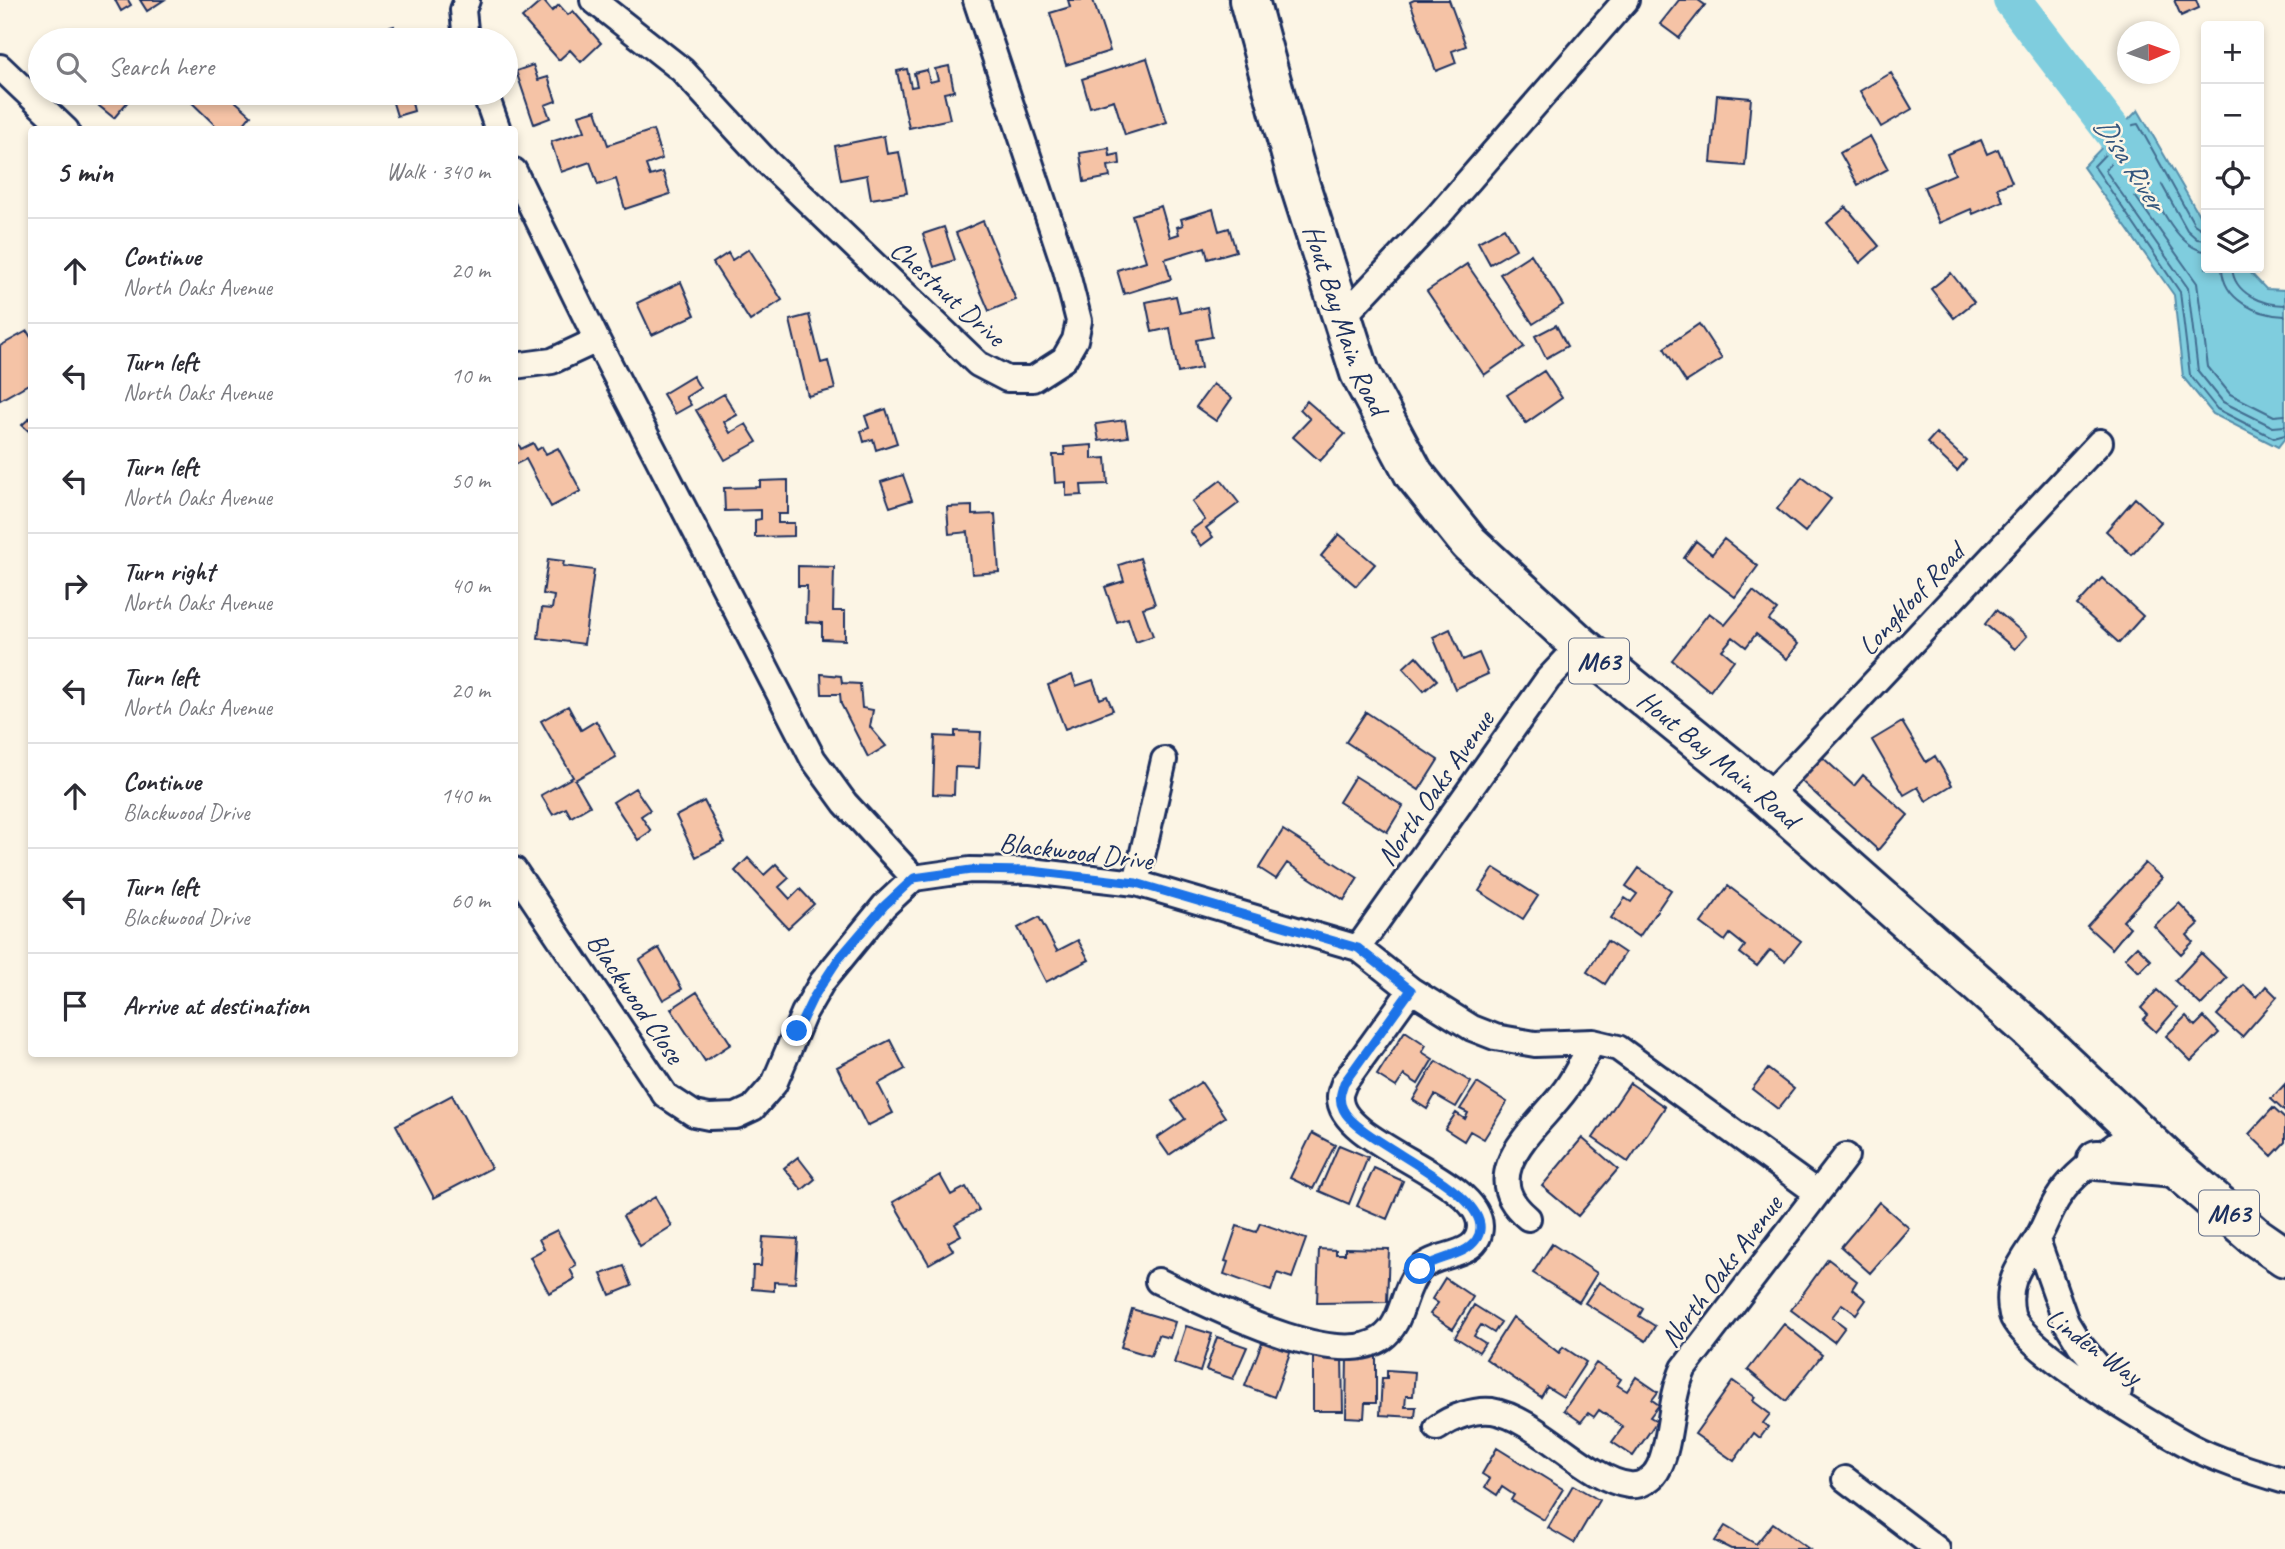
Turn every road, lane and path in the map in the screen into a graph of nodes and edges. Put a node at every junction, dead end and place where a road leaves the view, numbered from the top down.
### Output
1 (467, 0) edge
2 (593, 0) edge
3 (976, 0) edge
4 (1249, 0) edge
5 (1626, 0) edge
6 (465, 28) edge
7 (0, 67) edge
8 (28, 94) edge
9 (39, 105) edge
10 (489, 105) edge
11 (62, 126) edge
12 (497, 126) edge
13 (518, 180) edge
14 (1341, 319) junction
15 (597, 340) junction
16 (518, 365) edge
17 (2099, 442) dead end
18 (1580, 645) junction
19 (1164, 760) dead end
20 (1767, 797) junction
21 (518, 876) edge
22 (914, 878) junction
23 (1136, 883) junction
24 (1358, 948) junction
25 (1411, 990) junction
26 (1593, 1042) junction
27 (2136, 1130) junction
28 (1846, 1156) dead end
29 (2097, 1160) junction
30 (2175, 1167) junction
31 (1816, 1192) junction
32 (1528, 1218) dead end
33 (2037, 1240) junction
34 (2285, 1257) edge
35 (1158, 1281) dead end
36 (2075, 1338) junction
37 (2054, 1359) junction
38 (2146, 1420) junction
39 (1437, 1428) dead end
40 (1845, 1479) dead end
41 (2285, 1481) edge
42 (1937, 1549) edge

1 - 6 street
2 - 3 street, Chestnut Drive
4 - 14 main road, Hout Bay Main Road / M63
5 - 14 street
7 - 8 street
9 - 11 street
10 - 12 street
13 - 15 street
14 - 18 main road, Hout Bay Main Road / M63
15 - 16 street
15 - 22 street
17 - 20 street, Longkloof Road
18 - 20 main road, Hout Bay Main Road / M63
18 - 24 street, North Oaks Avenue
19 - 23 street
20 - 27 main road, Hout Bay Main Road / M63
21 - 22 street, Blackwood Close
22 - 23 street, Blackwood Drive
23 - 24 street, Blackwood Drive
24 - 25 street, North Oaks Avenue
25 - 26 street, North Oaks Avenue
25 - 35 street
26 - 31 street, North Oaks Avenue
26 - 32 street
27 - 29 street, Linden Way
27 - 30 main road, Hout Bay Main Road / M63
28 - 31 street, North Oaks Avenue
29 - 30 main road
29 - 33 street, Linden Way
30 - 34 main road, Hout Bay Main Road / M63
31 - 39 street, North Oaks Avenue
33 - 36 street, Linden Way
33 - 37 street, Linden Way
36 - 37 street
36 - 38 street, Linden Way
37 - 38 street, Linden Way
38 - 41 street, Linden Way
40 - 42 street

